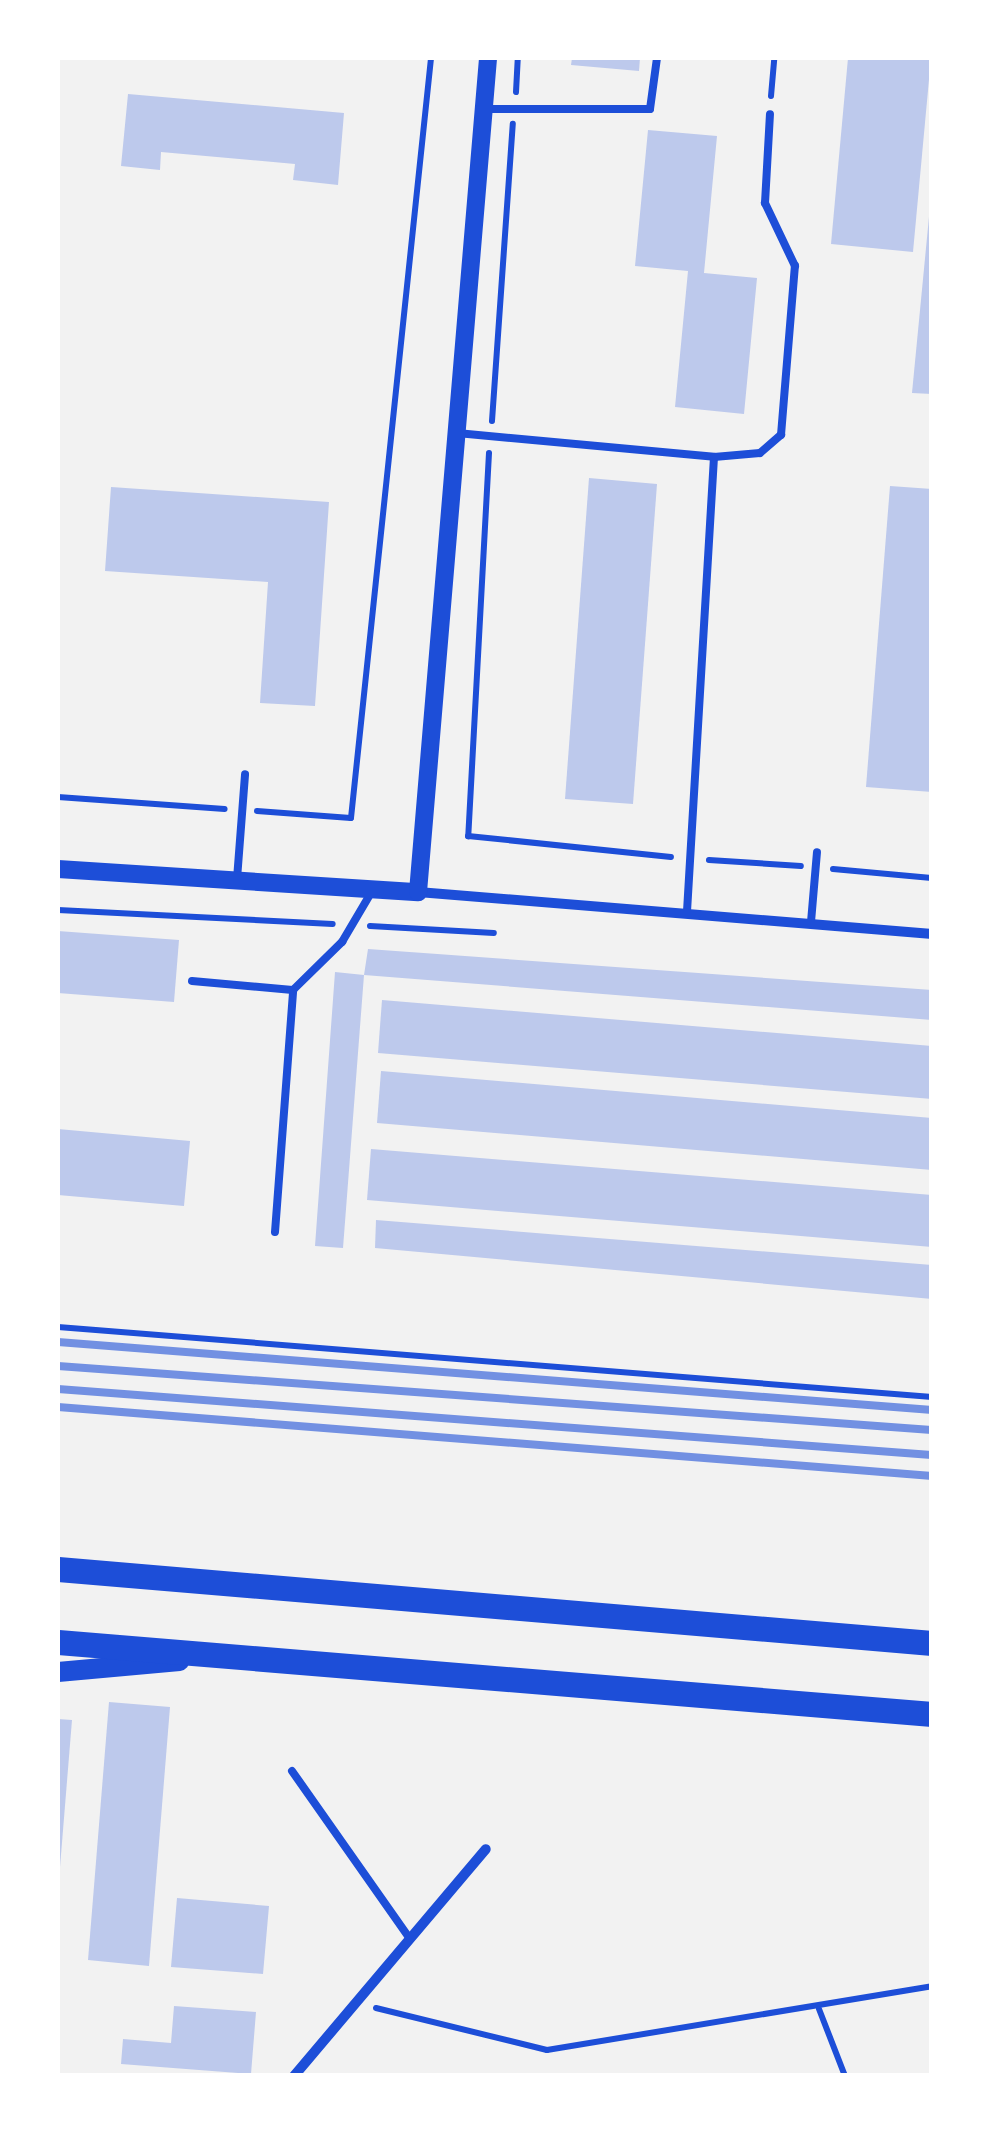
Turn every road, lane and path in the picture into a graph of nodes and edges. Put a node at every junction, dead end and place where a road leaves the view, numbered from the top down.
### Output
1 (431, 58) edge
2 (488, 58) edge
3 (518, 58) edge
4 (657, 58) edge
5 (774, 58) edge
6 (484, 109) junction
7 (514, 109) junction
8 (770, 114) joint
9 (456, 433) junction
10 (490, 436) junction
11 (714, 456) junction
12 (246, 774) dead end
13 (58, 797) edge
14 (242, 810) junction
15 (817, 852) dead end
16 (690, 859) junction
17 (815, 867) junction
18 (58, 869) edge
19 (932, 878) edge
20 (237, 880) junction
21 (372, 890) junction
22 (418, 892) junction
23 (58, 910) edge
24 (687, 911) junction
25 (811, 922) junction
26 (354, 924) junction
27 (494, 934) dead end
28 (932, 934) edge
29 (192, 981) dead end
30 (293, 990) junction
31 (275, 1232) dead end
32 (58, 1328) edge
33 (932, 1397) edge
34 (58, 1569) edge
35 (58, 1642) edge
36 (932, 1643) edge
37 (237, 1656) junction
38 (58, 1672) edge
39 (932, 1714) edge
40 (292, 1771) dead end
41 (486, 1849) dead end
42 (410, 1939) junction
43 (932, 1986) edge
44 (355, 2003) junction
45 (819, 2009) junction
46 (294, 2076) edge
47 (845, 2076) edge

1 - 14 path
2 - 6 street
3 - 7 path
4 - 7 lane
5 - 8 path
6 - 7 lane
6 - 9 street
7 - 10 path
8 - 11 lane
9 - 10 lane
9 - 22 street
10 - 11 lane
10 - 16 path
11 - 16 lane
12 - 14 lane
13 - 14 path
14 - 20 lane
15 - 17 lane
16 - 17 path
16 - 24 lane
17 - 19 path
17 - 25 lane
18 - 20 street
20 - 21 street
21 - 22 street
21 - 26 lane
22 - 24 street
23 - 26 path
24 - 25 street
25 - 28 street
26 - 27 path
26 - 30 lane
29 - 30 lane
30 - 31 lane
32 - 33 path
34 - 36 main road
35 - 37 main road
37 - 38 main road
37 - 39 main road
40 - 42 lane
41 - 42 street
42 - 44 street
43 - 45 path
44 - 45 path
44 - 46 street
45 - 47 path

